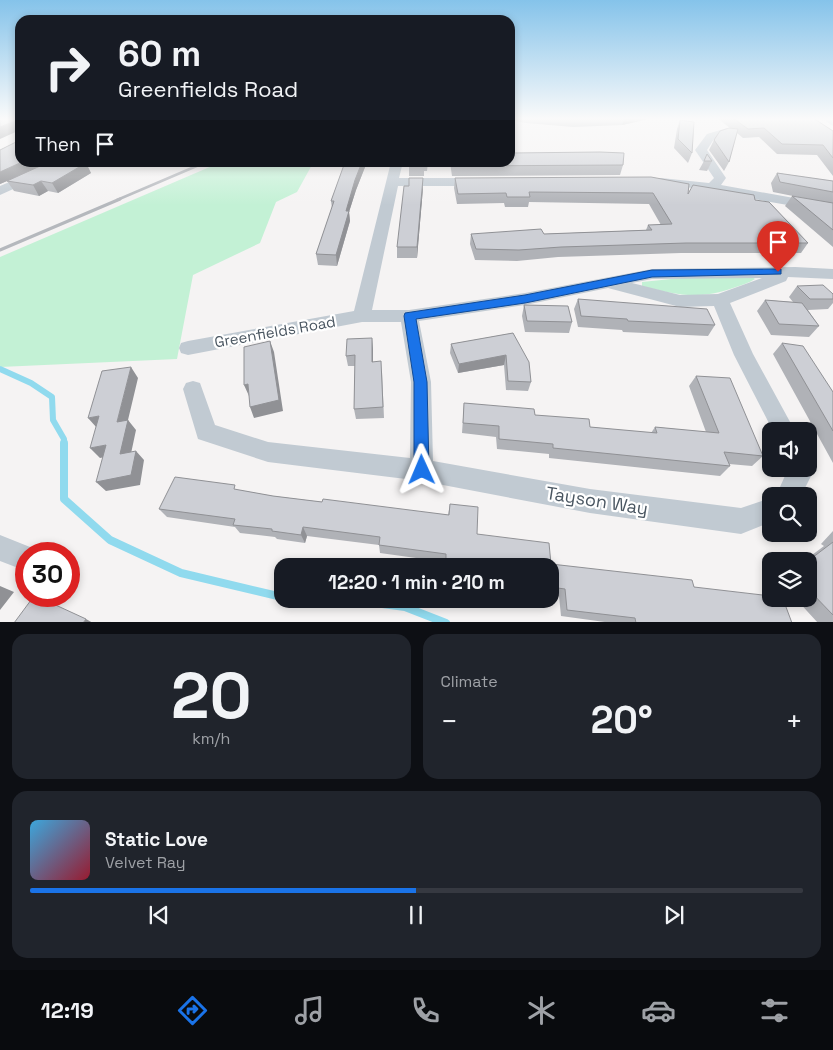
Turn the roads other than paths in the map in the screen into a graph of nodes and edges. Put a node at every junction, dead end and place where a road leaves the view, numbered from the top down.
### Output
1 (702, 147) edge
2 (55, 167) edge
3 (396, 167) edge
4 (648, 181) edge
5 (393, 182) junction
6 (490, 182) edge
7 (712, 188) junction
8 (0, 191) edge
9 (833, 209) edge
10 (795, 272) junction
11 (833, 274) edge
12 (608, 282) junction
13 (720, 300) junction
14 (362, 316) junction
15 (410, 316) junction
16 (188, 348) dead end
17 (192, 389) dead end
18 (779, 422) edge
19 (422, 470) junction
20 (762, 513) edge
21 (0, 548) edge
22 (15, 554) edge

1 - 7 street
2 - 8 street
3 - 5 street
4 - 7 street
5 - 6 street
5 - 14 street
7 - 9 street
10 - 11 street, Greenfields Road
10 - 12 street, Greenfields Road
10 - 13 street, Greenfields Road
12 - 13 street, Greenfields Road
12 - 15 street, Greenfields Road
13 - 18 street
14 - 15 street, Greenfields Road
14 - 16 street, Greenfields Road
15 - 19 street
17 - 19 street, Tayson Way
19 - 20 street, Tayson Way
21 - 22 street

